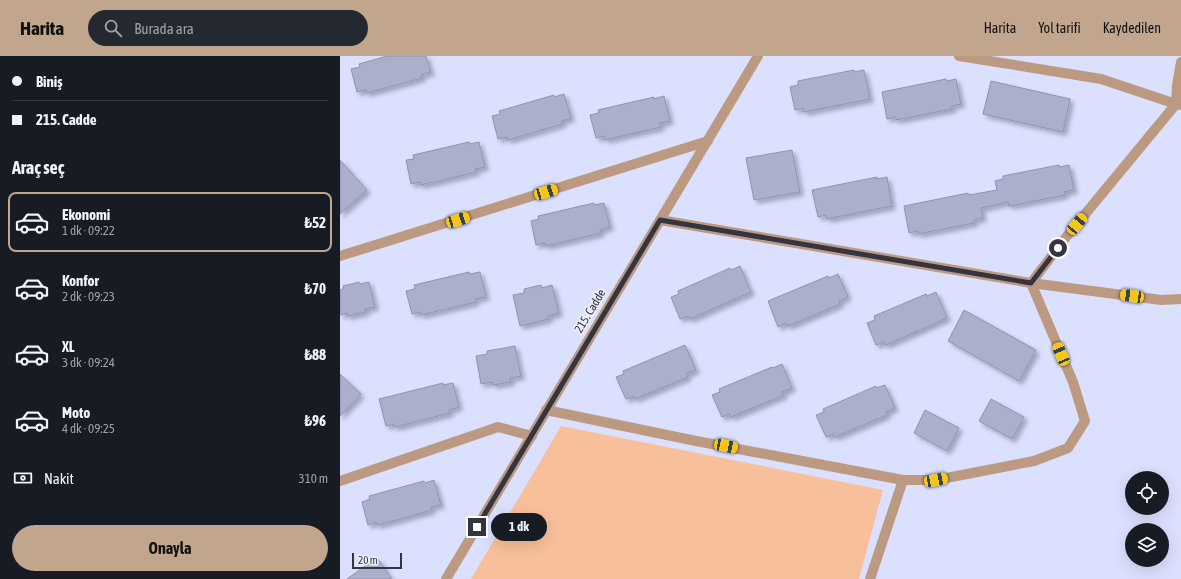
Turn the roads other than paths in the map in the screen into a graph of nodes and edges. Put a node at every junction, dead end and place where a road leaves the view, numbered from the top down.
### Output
1 (758, 56) edge
2 (959, 56) edge
3 (1181, 62) edge
4 (1179, 104) edge
5 (708, 141) junction
6 (660, 220) junction
7 (340, 256) edge
8 (1031, 283) junction
9 (1181, 299) edge
10 (546, 410) junction
11 (532, 436) junction
12 (340, 480) edge
13 (903, 480) junction
14 (446, 579) edge
15 (870, 579) edge

1 - 5 street, 215. Cadde
2 - 4 street
3 - 4 street
4 - 8 street
5 - 6 street, 215. Cadde
5 - 7 street
6 - 8 street
6 - 10 street, 215. Cadde
8 - 9 street
8 - 13 street
10 - 11 street, 215. Cadde
10 - 13 street
11 - 12 street
11 - 14 street, 215. Cadde
13 - 15 street

